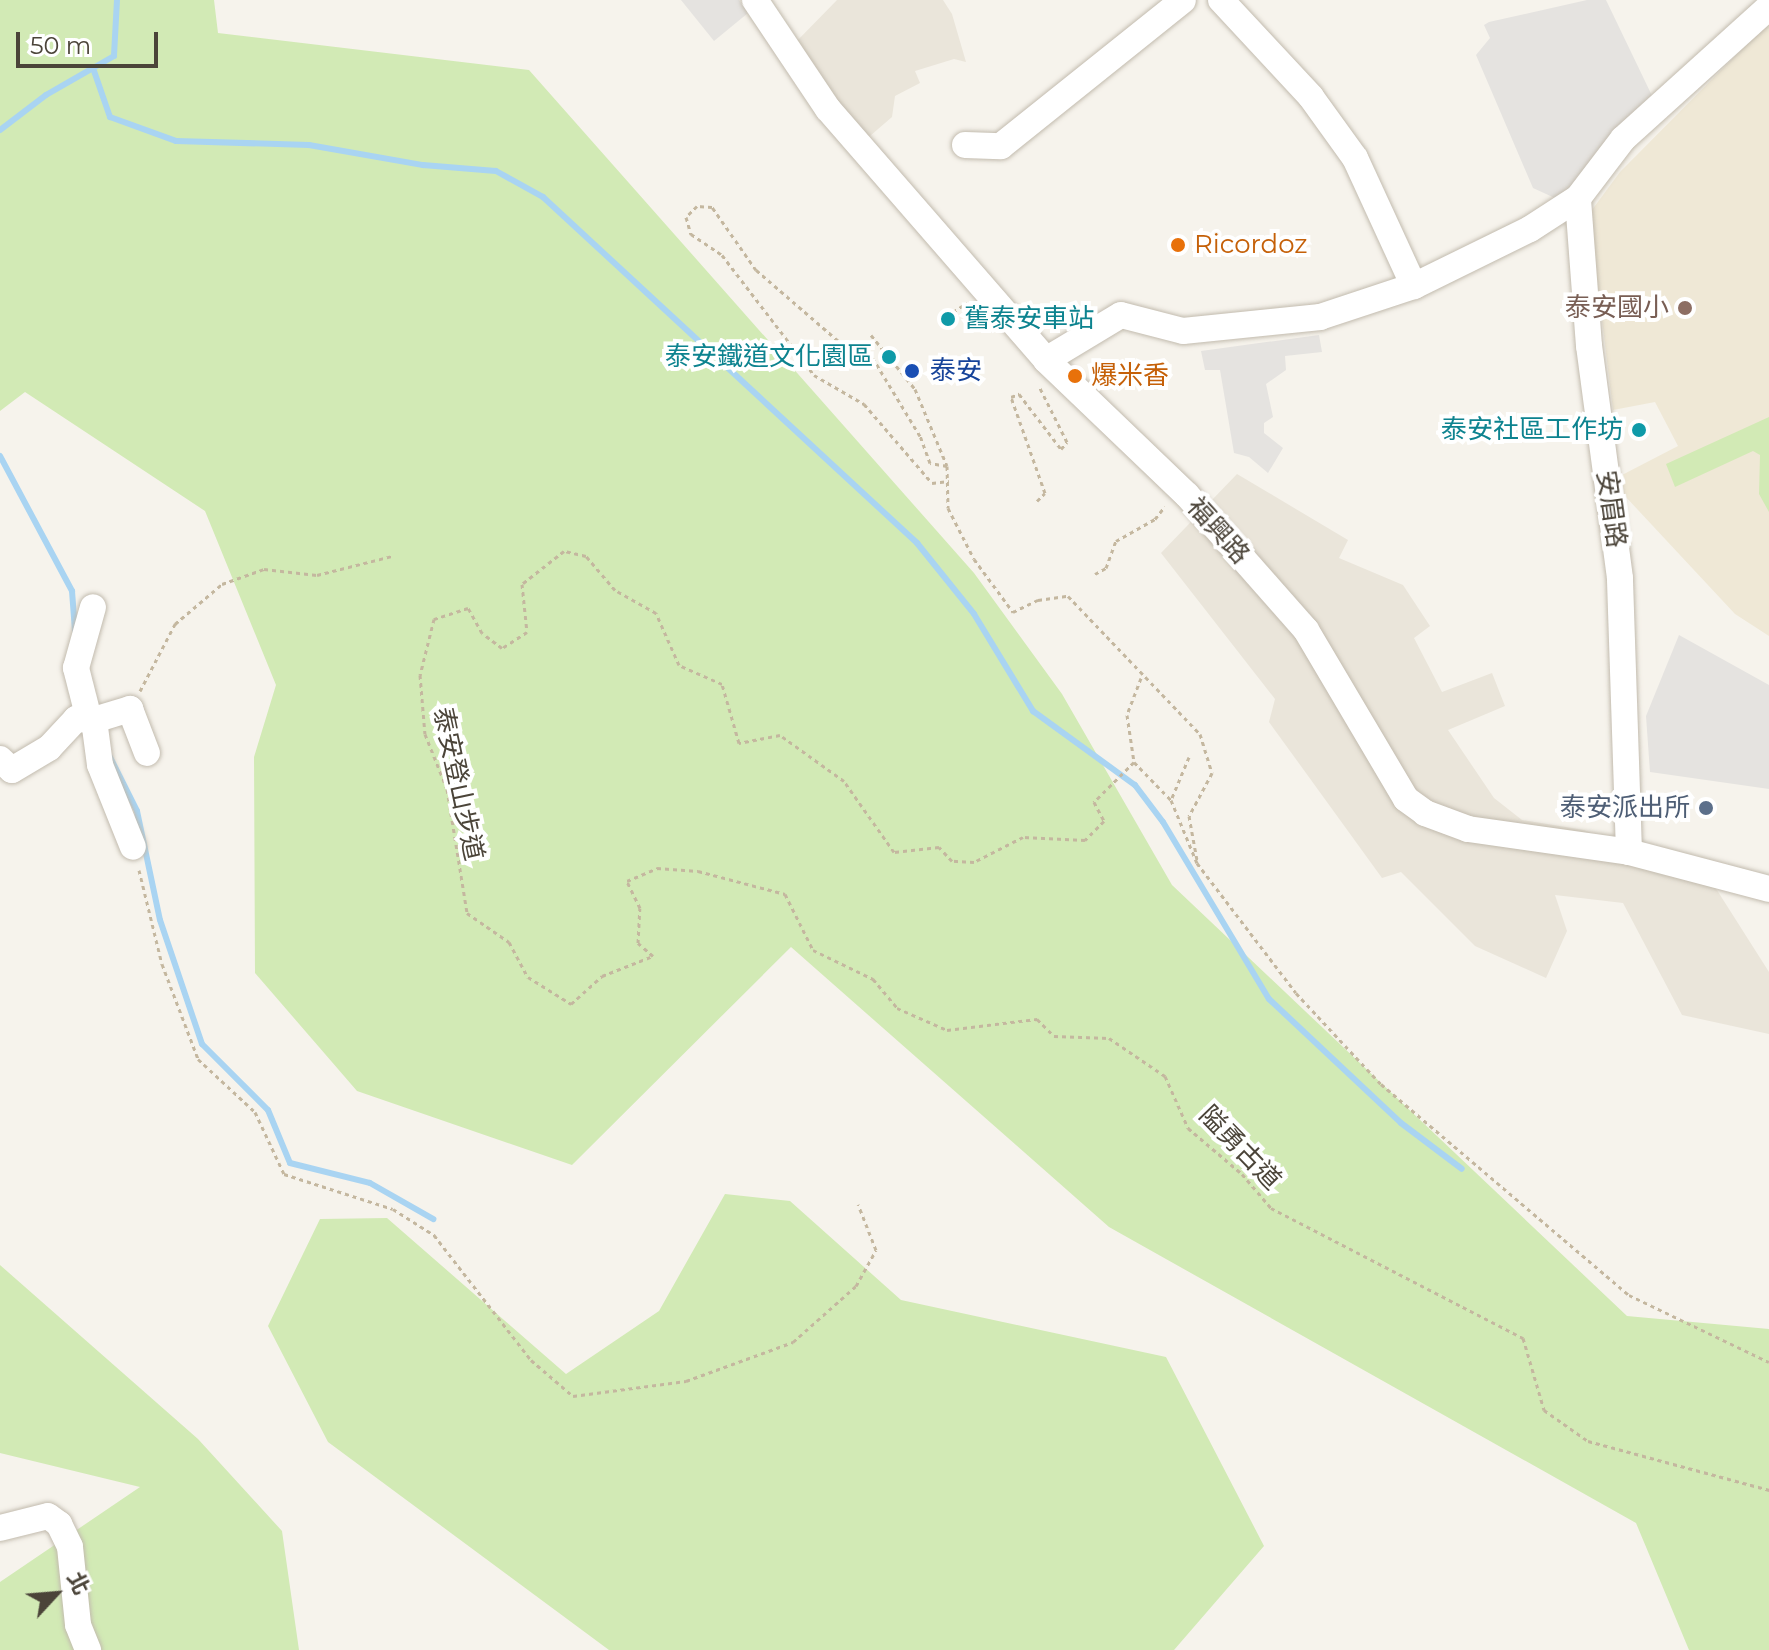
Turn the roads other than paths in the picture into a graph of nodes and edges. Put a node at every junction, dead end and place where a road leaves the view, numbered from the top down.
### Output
1 (755, 0) edge
2 (1183, 0) edge
3 (1221, 0) edge
4 (1769, 7) edge
5 (965, 145) dead end
6 (1578, 198) junction
7 (1414, 286) junction
8 (1048, 362) junction
9 (93, 607) dead end
10 (91, 719) junction
11 (147, 753) dead end
12 (0, 759) edge
13 (133, 847) road end
14 (1629, 852) junction
15 (1769, 889) edge
16 (0, 1528) edge
17 (88, 1650) edge

1 - 8 street, 福興路
2 - 5 street
3 - 7 street
4 - 6 street
6 - 7 street
6 - 14 street, 安眉路
7 - 8 street
8 - 14 street, 福興路
9 - 10 street
10 - 11 street
10 - 12 street
10 - 13 street
14 - 15 street, 福興路
16 - 17 street

